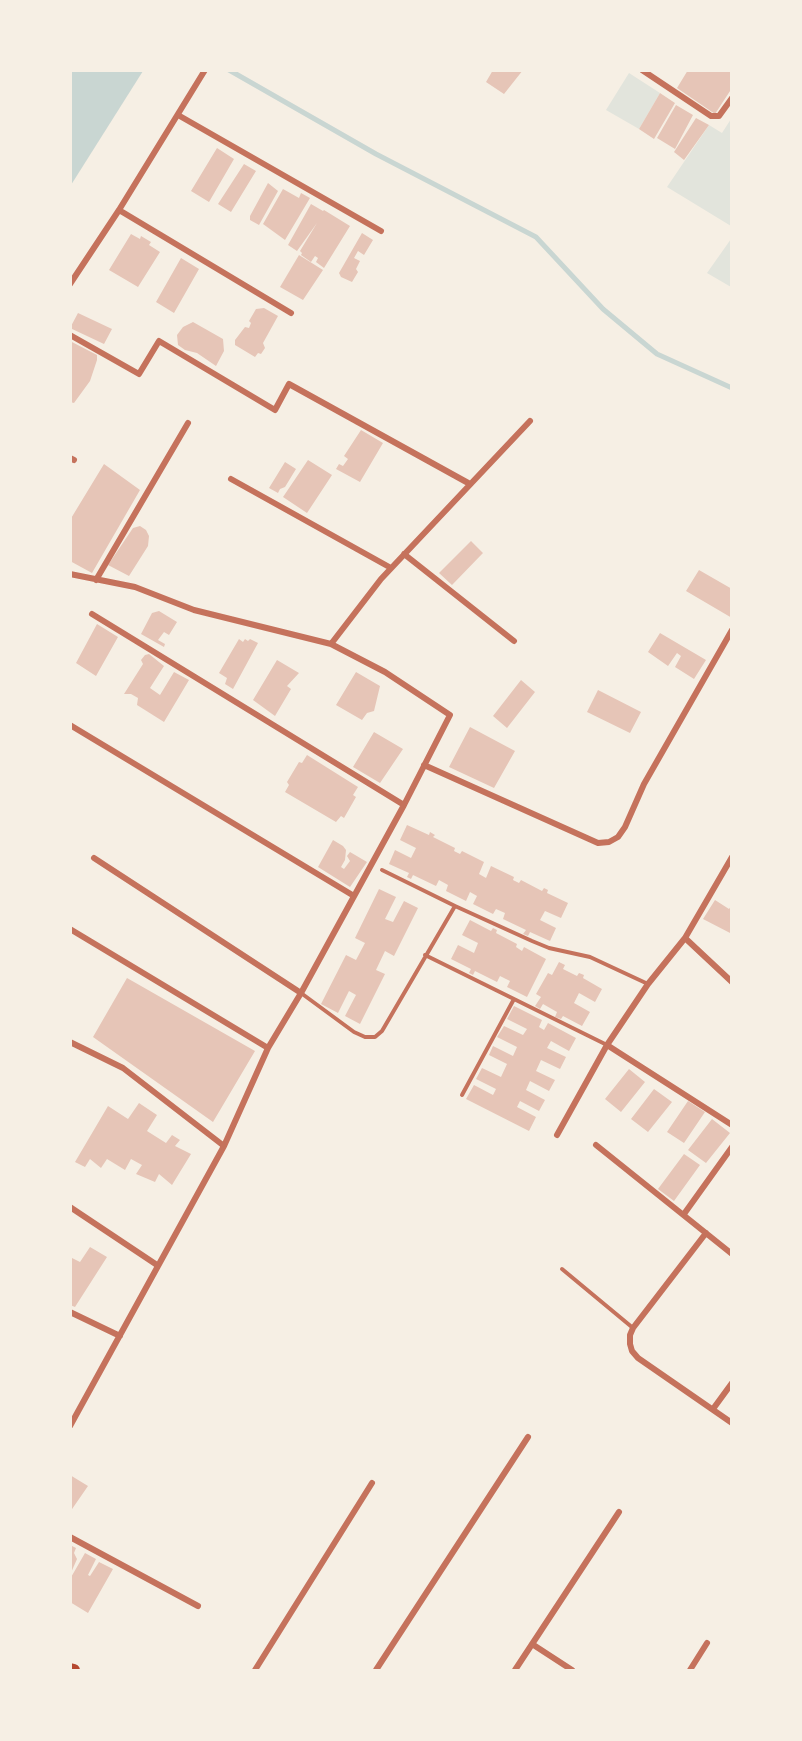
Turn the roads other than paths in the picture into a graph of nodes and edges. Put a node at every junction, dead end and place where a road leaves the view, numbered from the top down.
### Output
1 (206, 70) edge
2 (642, 70) edge
3 (732, 98) edge
4 (178, 115) junction
5 (119, 210) junction
6 (381, 231) dead end
7 (70, 284) edge
8 (291, 313) dead end
9 (70, 335) edge
10 (530, 421) dead end
11 (188, 423) dead end
12 (231, 479) dead end
13 (470, 484) junction
14 (404, 554) junction
15 (391, 568) junction
16 (70, 574) edge
17 (96, 580) junction
18 (92, 614) dead end
19 (732, 630) edge
20 (514, 641) dead end
21 (331, 644) junction
22 (70, 725) edge
23 (424, 765) junction
24 (404, 805) junction
25 (732, 857) edge
26 (94, 858) dead end
27 (382, 870) dead end
28 (354, 896) junction
29 (455, 906) junction
30 (70, 929) edge
31 (685, 938) junction
32 (425, 955) junction
33 (732, 982) edge
34 (648, 984) junction
35 (302, 993) junction
36 (514, 999) junction
37 (70, 1042) edge
38 (607, 1045) junction
39 (268, 1048) junction
40 (462, 1095) dead end
41 (732, 1125) edge
42 (557, 1135) dead end
43 (596, 1145) dead end
44 (224, 1146) junction
45 (732, 1147) edge
46 (70, 1207) edge
47 (684, 1214) junction
48 (706, 1233) junction
49 (732, 1254) edge
50 (157, 1265) junction
51 (562, 1269) dead end
52 (70, 1312) edge
53 (633, 1328) junction
54 (120, 1336) junction
55 (732, 1383) edge
56 (713, 1409) junction
57 (732, 1423) edge
58 (70, 1426) edge
59 (528, 1437) dead end
60 (372, 1483) dead end
61 (619, 1512) dead end
62 (70, 1537) edge
63 (198, 1606) dead end
64 (707, 1643) dead end
65 (532, 1644) junction
66 (255, 1671) edge
67 (376, 1671) edge
68 (514, 1671) edge
69 (572, 1671) edge
70 (690, 1671) edge

1 - 4 street
2 - 3 street
4 - 5 street
4 - 6 street
5 - 7 street
5 - 8 street
9 - 13 street
10 - 13 street
11 - 17 street
12 - 15 street
13 - 14 street
14 - 15 street
14 - 20 street
15 - 21 street
16 - 17 street
17 - 21 street
18 - 24 street
19 - 23 street
21 - 23 street
22 - 28 street
23 - 24 street
24 - 28 street
25 - 31 street
26 - 35 street
27 - 29 lane
28 - 35 street
29 - 32 lane
29 - 34 lane
30 - 39 street
31 - 33 street
31 - 34 street
32 - 35 lane
32 - 36 lane
34 - 38 street
35 - 39 street
36 - 38 lane
36 - 40 lane
37 - 44 street
38 - 41 street
38 - 42 street
39 - 44 street
43 - 47 street
44 - 50 street
45 - 47 street
46 - 50 street
47 - 48 street
48 - 49 street
48 - 53 street
50 - 54 street
51 - 53 lane
52 - 54 street
53 - 56 street
54 - 58 street
55 - 56 street
56 - 57 street
59 - 67 street
60 - 66 street
61 - 65 street
62 - 63 street
64 - 70 street
65 - 68 street
65 - 69 street

